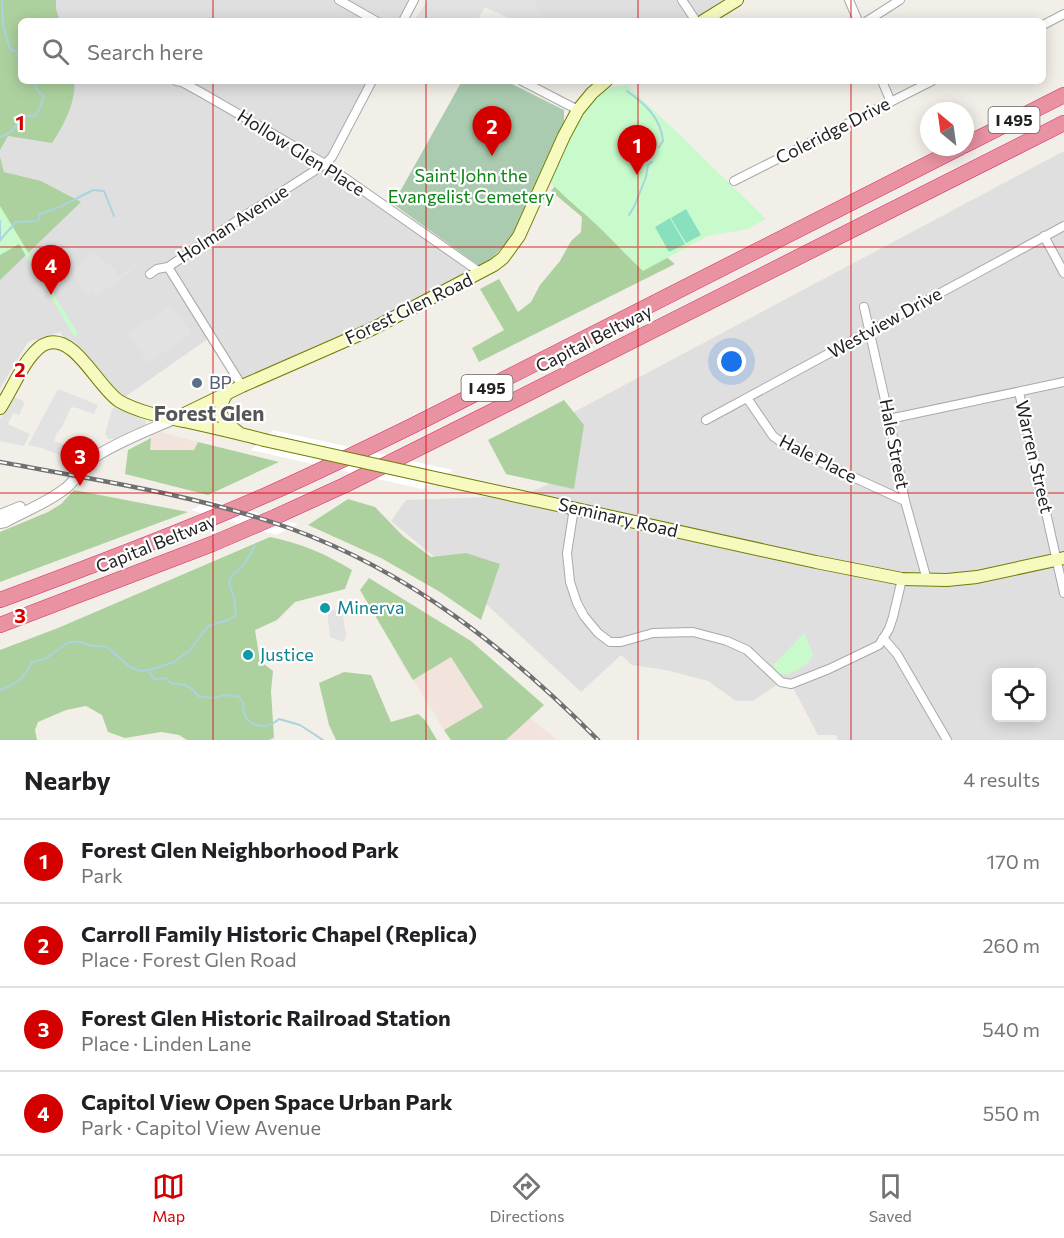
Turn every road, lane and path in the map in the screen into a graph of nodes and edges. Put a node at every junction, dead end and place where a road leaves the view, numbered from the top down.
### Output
1 (339, 0) edge
2 (414, 0) edge
3 (682, 0) edge
4 (737, 0) edge
5 (849, 0) edge
6 (900, 0) edge
7 (1064, 14) edge
8 (371, 18) edge
9 (405, 18) edge
10 (694, 18) edge
11 (708, 18) edge
12 (857, 18) edge
13 (872, 18) edge
14 (1046, 23) edge
15 (182, 84) edge
16 (370, 84) edge
17 (528, 84) edge
18 (602, 84) edge
19 (883, 84) edge
20 (926, 84) edge
21 (1064, 94) edge
22 (891, 102) junction
23 (578, 110) junction
24 (1064, 123) edge
25 (974, 140) edge
26 (943, 156) edge
27 (325, 164) junction
28 (734, 181) dead end
29 (1064, 226) edge
30 (1044, 236) junction
31 (168, 267) junction
32 (481, 273) junction
33 (1064, 273) edge
34 (150, 274) dead end
35 (864, 307) dead end
36 (870, 332) junction
37 (1064, 382) edge
38 (242, 386) junction
39 (1019, 392) junction
40 (227, 393) junction
41 (747, 398) junction
42 (0, 408) edge
43 (174, 419) junction
44 (889, 419) junction
45 (706, 420) dead end
46 (242, 434) junction
47 (94, 454) junction
48 (905, 501) junction
49 (574, 508) junction
50 (0, 515) edge
51 (0, 523) edge
52 (1060, 559) edge
53 (902, 579) junction
54 (927, 580) junction
55 (1064, 593) edge
56 (0, 600) edge
57 (0, 625) edge
58 (883, 638) junction
59 (947, 740) edge

1 - 8 street
2 - 9 street
3 - 10 street
4 - 11 main road
5 - 12 street
6 - 13 street
7 - 14 street
15 - 27 street, Hollow Glen Place
16 - 27 street, Holman Avenue
17 - 23 street
18 - 23 main road, Forest Glen Road
19 - 22 street
20 - 22 street, Coleridge Drive
21 - 25 highway, I 495
22 - 28 street, Coleridge Drive
23 - 32 main road, Forest Glen Road
24 - 57 highway, Capital Beltway / I 495
26 - 56 highway, Capital Beltway / I 495
27 - 31 street, Holman Avenue
27 - 32 street, Hollow Glen Place
29 - 30 street, Westview Drive
30 - 33 street
30 - 36 street, Westview Drive
31 - 34 street, Holman Avenue
31 - 38 street
32 - 38 main road, Forest Glen Road
35 - 36 street, Hale Street
36 - 41 street, Westview Drive
36 - 44 street, Hale Street
37 - 39 street
38 - 40 main road, Forest Glen Road
39 - 44 street
39 - 52 street, Warren Street
40 - 43 main road, Forest Glen Road
40 - 46 main road
41 - 45 street, Westview Drive
41 - 48 street, Hale Place
42 - 43 main road, Seminary Road
43 - 46 main road, Seminary Road
43 - 47 street, Forest Glen Road
44 - 48 street, Hale Street
46 - 49 main road, Seminary Road, bridge
47 - 50 street
47 - 51 street
48 - 54 street, Hale Street
49 - 53 main road, Seminary Road
49 - 58 street
52 - 54 main road, Seminary Road
52 - 55 street, Warren Street
53 - 54 main road, Seminary Road
53 - 58 street
58 - 59 street

